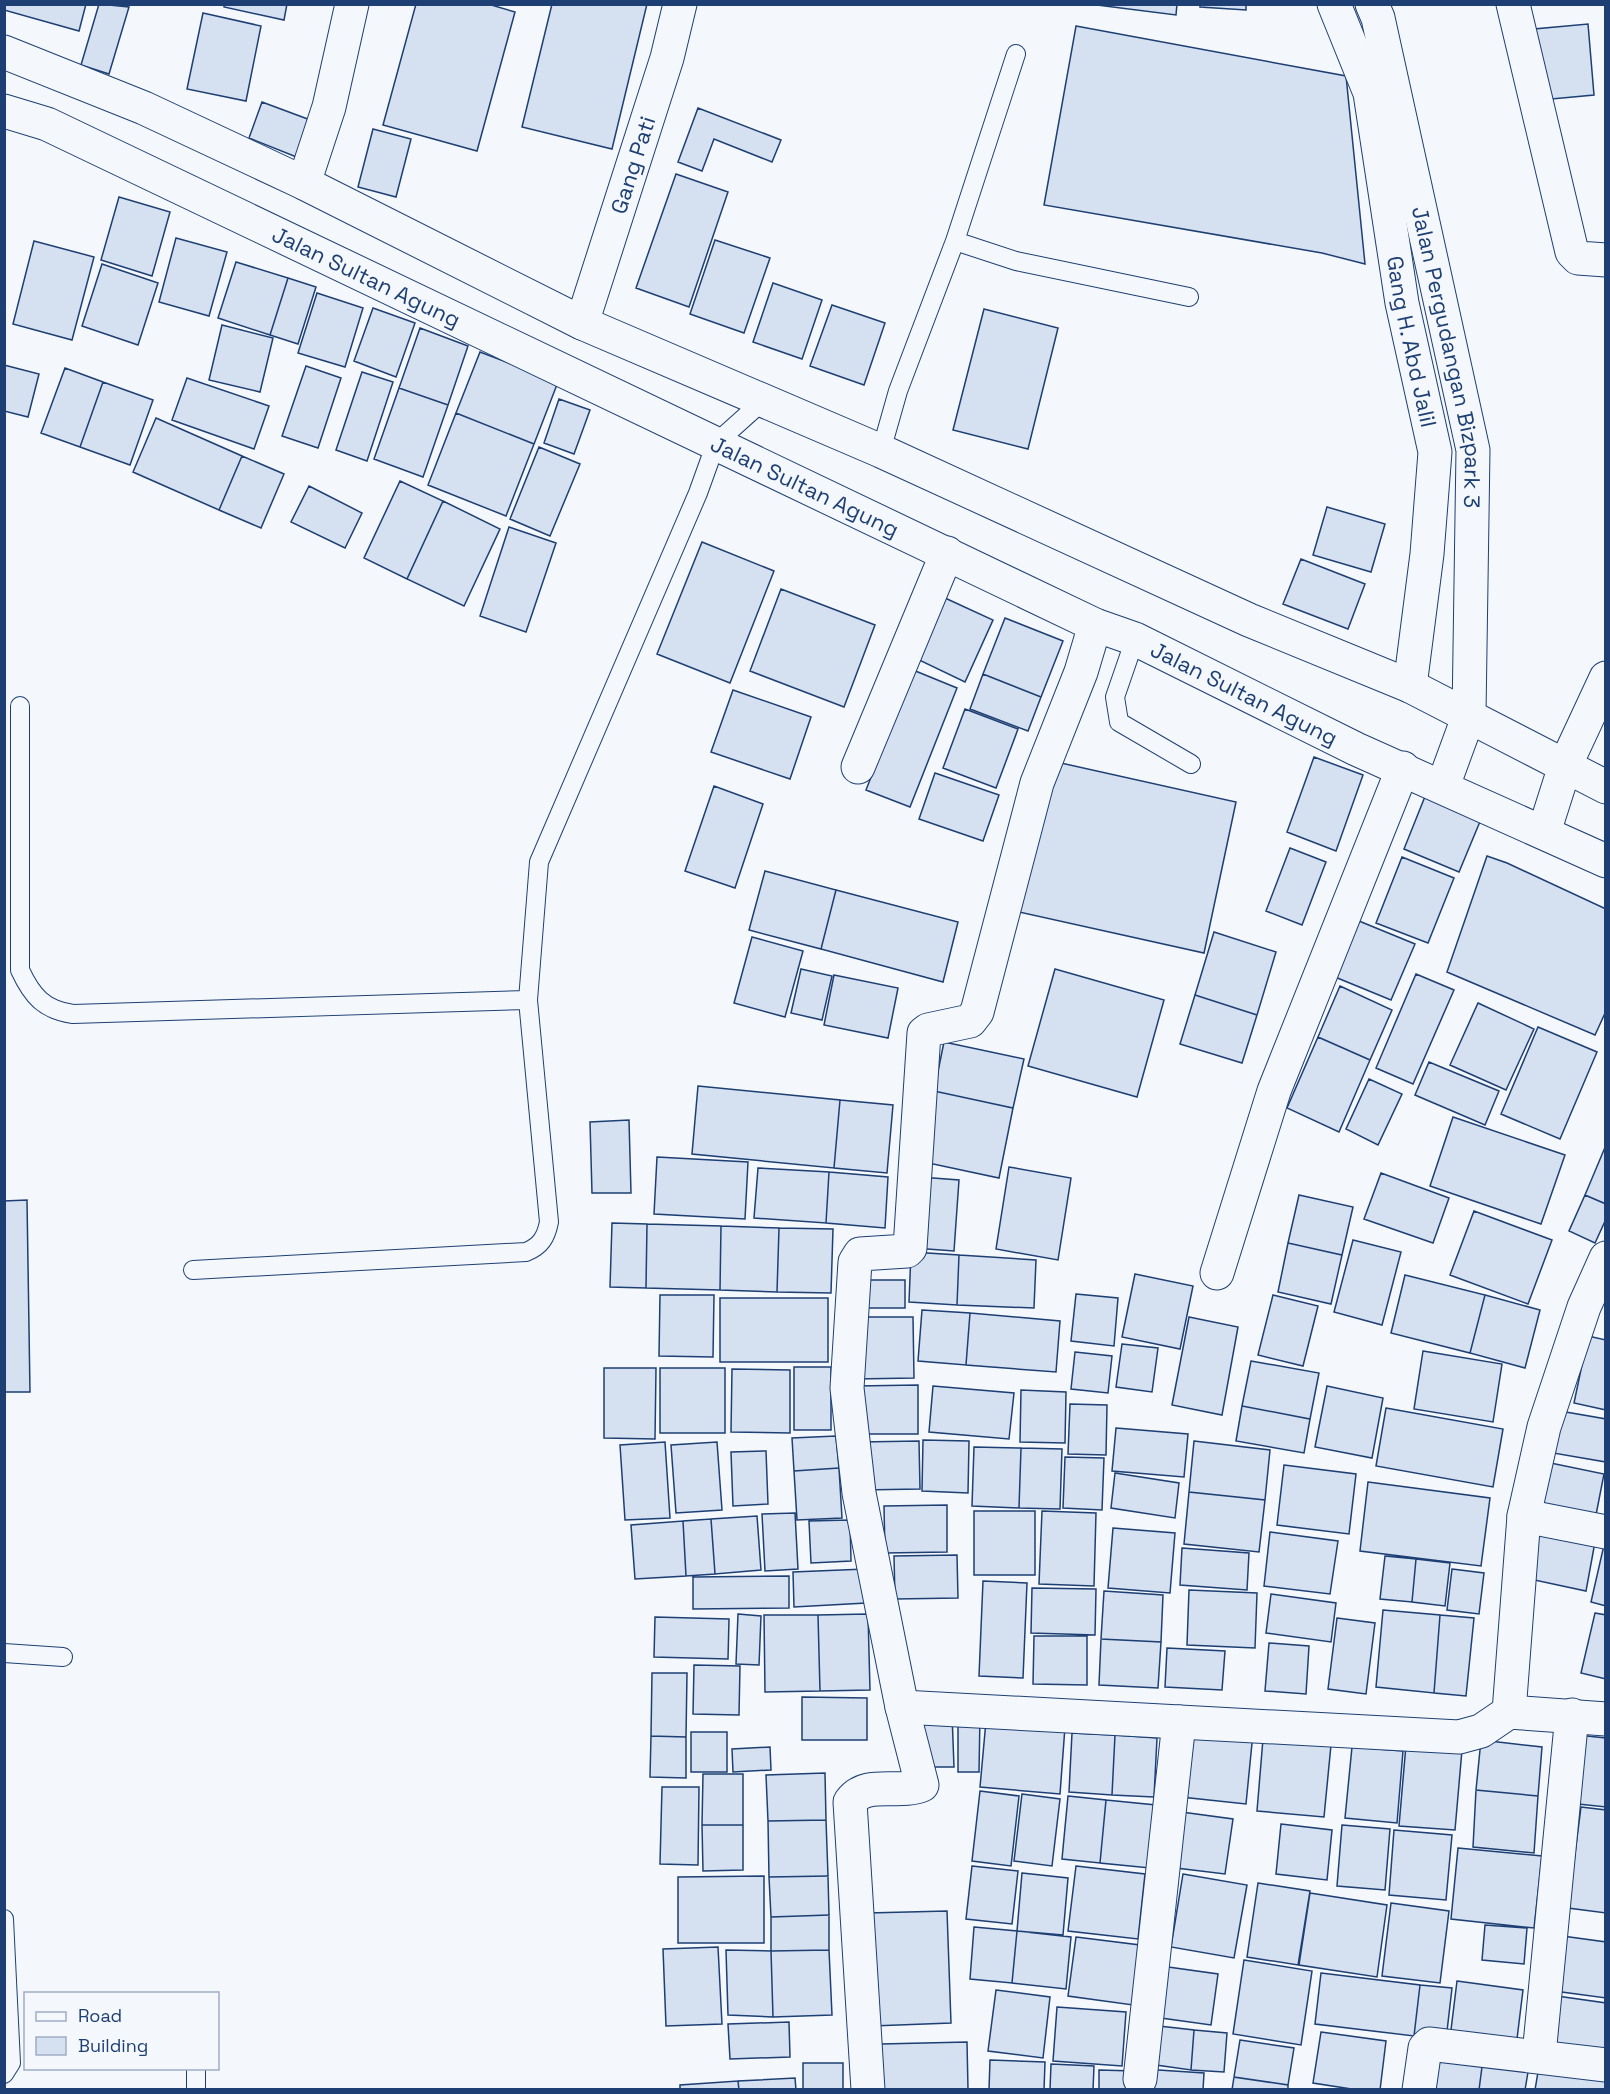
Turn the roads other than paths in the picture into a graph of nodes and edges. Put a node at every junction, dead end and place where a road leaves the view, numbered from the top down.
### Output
1 (352, 4) edge
2 (680, 4) edge
3 (1334, 4) edge
4 (1372, 4) edge
5 (1513, 4) edge
6 (4, 52) edge
7 (1016, 54) dead end
8 (4, 111) edge
9 (304, 183) junction
10 (955, 241) junction
11 (1605, 260) edge
12 (1189, 297) dead end
13 (582, 323) junction
14 (764, 400) junction
15 (716, 443) junction
16 (882, 451) junction
17 (947, 554) junction
18 (1095, 625) junction
19 (1135, 639) junction
20 (1605, 678) edge
21 (1410, 686) junction
22 (20, 706) dead end
23 (1469, 715) junction
24 (1191, 764) dead end
25 (1565, 766) junction
26 (858, 767) dead end
27 (1403, 768) junction
28 (1443, 786) junction
29 (1605, 787) edge
30 (1544, 831) junction
31 (1605, 861) edge
32 (528, 1000) junction
33 (1605, 1258) edge
34 (193, 1270) dead end
35 (1217, 1273) dead end
36 (1524, 1516) junction
37 (1605, 1532) edge
38 (4, 1653) edge
39 (63, 1657) dead end
40 (902, 1707) junction
41 (1509, 1712) junction
42 (1572, 1715) junction
43 (1605, 1719) edge
44 (1179, 1722) junction
45 (4, 1919) edge
46 (1539, 2055) junction
47 (1605, 2065) edge
48 (196, 2070) edge
49 (4, 2074) edge
50 (1140, 2079) dead end
51 (196, 2090) edge
52 (868, 2090) edge
53 (1419, 2090) edge

1 - 9 main road
2 - 13 main road, Gang Pati
3 - 21 main road, Gang H. Abd Jalil
4 - 23 main road, Jalan Pergudangan Bizpark 3
5 - 11 main road
6 - 9 main road
7 - 10 lane
8 - 15 main road, Jalan Sultan Agung
9 - 13 main road
10 - 12 lane
10 - 16 lane
13 - 14 main road
14 - 15 lane
14 - 16 main road
15 - 17 main road, Jalan Sultan Agung
15 - 32 lane
16 - 21 main road
17 - 18 main road, Jalan Sultan Agung
17 - 26 main road
18 - 19 main road, Jalan Sultan Agung
18 - 40 main road
19 - 24 lane
19 - 27 main road, Jalan Sultan Agung
20 - 25 main road
21 - 23 main road
22 - 32 lane
23 - 25 main road
23 - 28 main road, Jalan Pergudangan Bizpark 3
25 - 29 main road
25 - 30 main road
27 - 28 main road, Jalan Sultan Agung
27 - 35 main road
28 - 30 main road, Jalan Sultan Agung
30 - 31 main road, Jalan Sultan Agung
32 - 34 lane
33 - 36 main road
36 - 37 main road
36 - 41 main road
38 - 39 lane
40 - 44 main road
40 - 52 main road
41 - 42 main road
41 - 44 main road
42 - 43 main road
42 - 46 main road
44 - 50 main road
45 - 49 lane
46 - 47 main road
46 - 53 main road
48 - 51 lane

